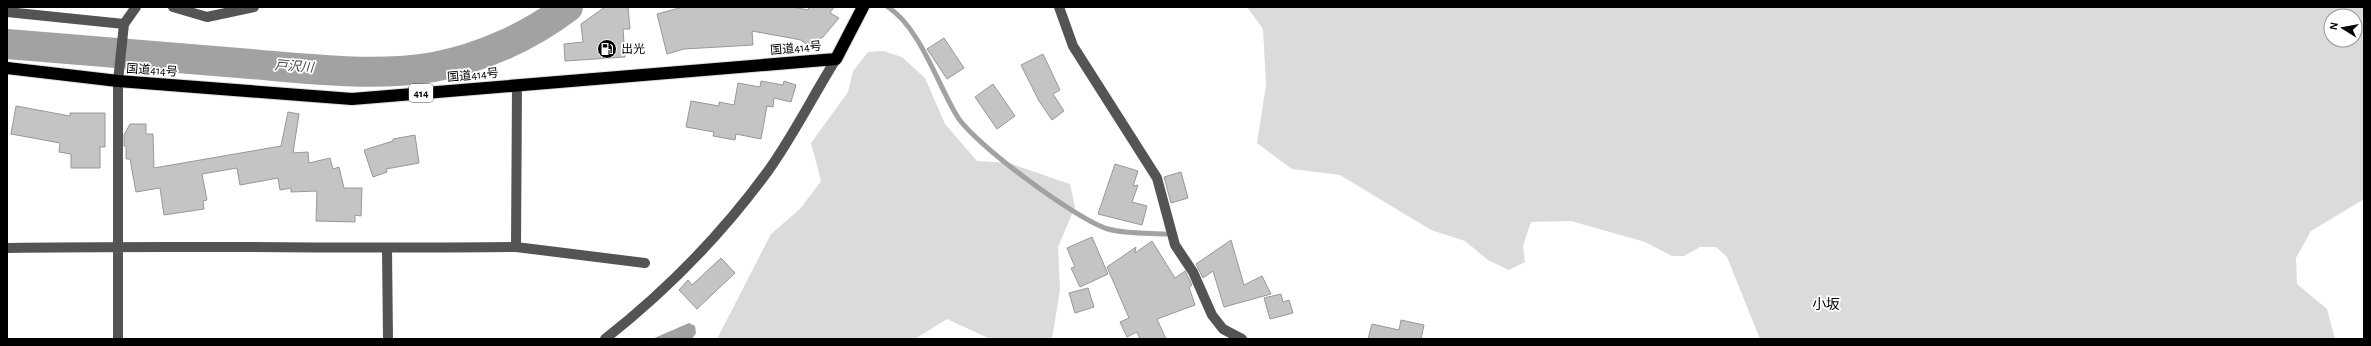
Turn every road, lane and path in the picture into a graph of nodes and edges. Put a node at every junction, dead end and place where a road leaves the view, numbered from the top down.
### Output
1 (136, 7) edge
2 (173, 7) edge
3 (254, 7) edge
4 (863, 7) edge
5 (1059, 7) edge
6 (7, 12) edge
7 (124, 24) junction
8 (836, 59) junction
9 (7, 68) edge
10 (118, 81) junction
11 (517, 86) junction
12 (118, 246) junction
13 (516, 247) junction
14 (7, 248) edge
15 (387, 249) junction
16 (644, 263) dead end
17 (118, 339) edge
18 (388, 339) edge
19 (605, 339) edge
20 (1242, 339) edge

1 - 7 street
2 - 3 street
4 - 8 highway, 国道414号
5 - 20 street
6 - 7 street
7 - 10 street
8 - 11 highway, 国道414号 / 414
8 - 19 street
9 - 10 highway, 国道414号 / 414
10 - 11 highway, 国道414号 / 414
10 - 12 street
11 - 13 street
12 - 14 street
12 - 15 street
12 - 17 street
13 - 15 street
13 - 16 street
15 - 18 street

